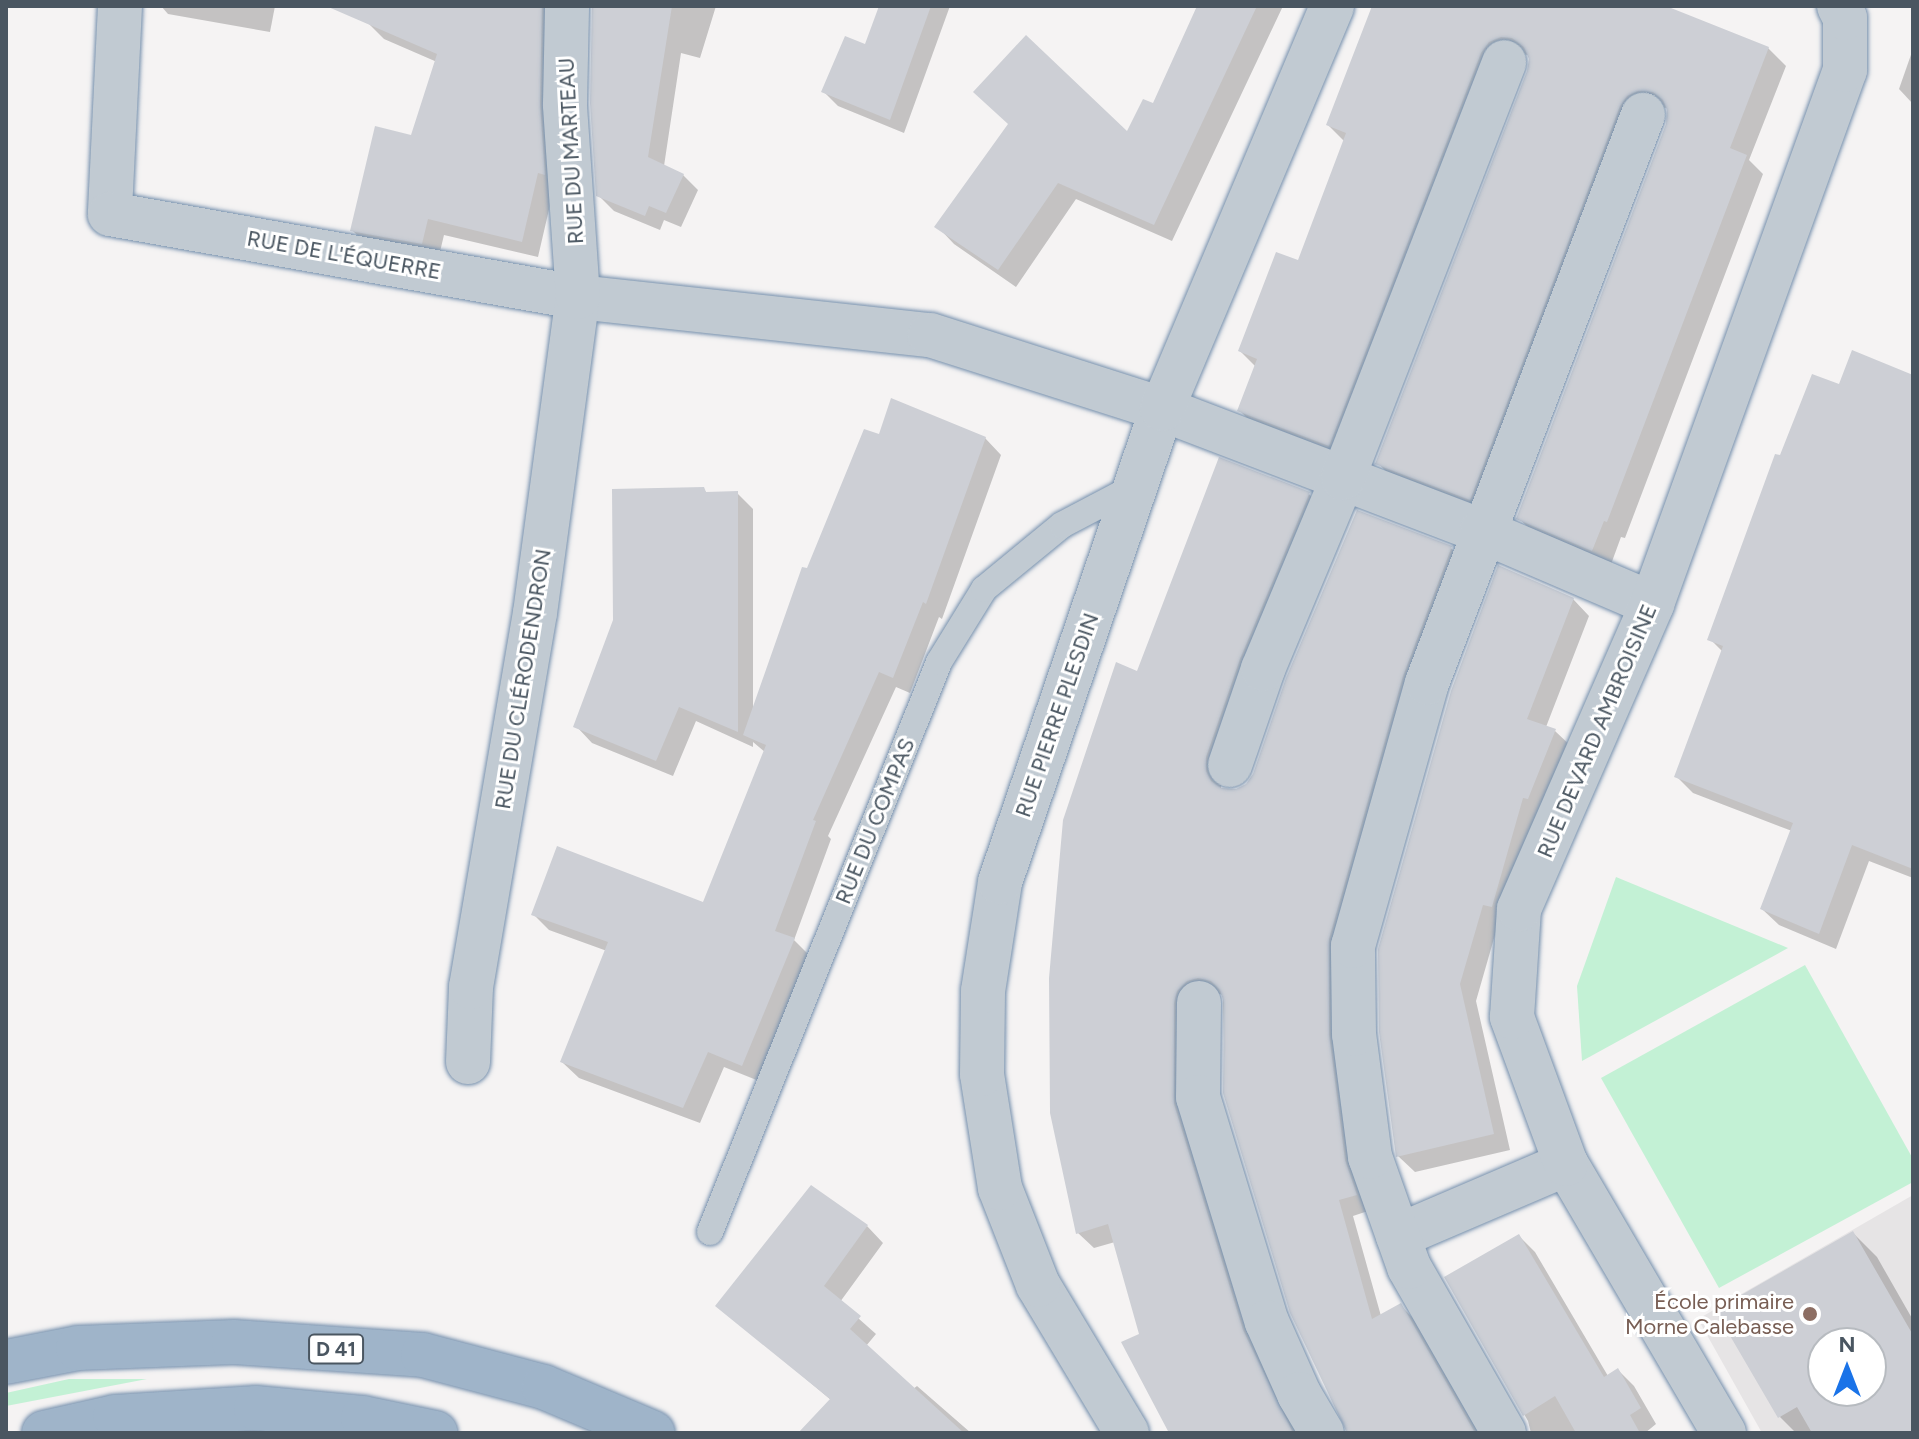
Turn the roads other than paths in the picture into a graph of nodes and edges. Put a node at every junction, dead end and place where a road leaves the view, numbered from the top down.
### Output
1 (120, 6) edge
2 (567, 6) edge
3 (1332, 6) edge
4 (1839, 6) edge
5 (1504, 62) dead end
6 (1643, 115) dead end
7 (578, 297) junction
8 (1162, 409) junction
9 (1343, 478) junction
10 (1136, 486) junction
11 (1482, 531) junction
12 (1652, 604) junction
13 (1230, 765) dead end
14 (1199, 1003) dead end
15 (468, 1062) dead end
16 (1566, 1164) junction
17 (710, 1232) dead end
18 (1398, 1236) junction
19 (6, 1362) edge
20 (44, 1433) edge
21 (435, 1433) edge
22 (653, 1433) edge
23 (1127, 1433) edge
24 (1322, 1433) edge
25 (1504, 1433) edge
26 (1724, 1433) edge

1 - 7 street, RUE DE L'ÉQUERRE
2 - 7 street, RUE DU MARTEAU
3 - 8 street, RUE PIERRE PLESDIN
4 - 12 street, RUE DEVARD AMBROISINE
5 - 9 street
6 - 11 street
7 - 8 street, RUE DE L'ÉQUERRE
7 - 15 street, RUE DU CLÉRODENDRON
8 - 9 street, RUE DE L'ÉQUERRE
8 - 10 street, RUE PIERRE PLESDIN
9 - 11 street, RUE DE L'ÉQUERRE
9 - 13 street
10 - 17 lane, RUE DU COMPAS
10 - 23 street, RUE PIERRE PLESDIN
11 - 12 street, RUE DE L'ÉQUERRE
11 - 18 street
12 - 16 street, RUE DEVARD AMBROISINE
14 - 24 street
16 - 18 street
16 - 26 street, RUE DEVARD AMBROISINE
18 - 25 street
19 - 22 highway, D 41
20 - 21 highway

